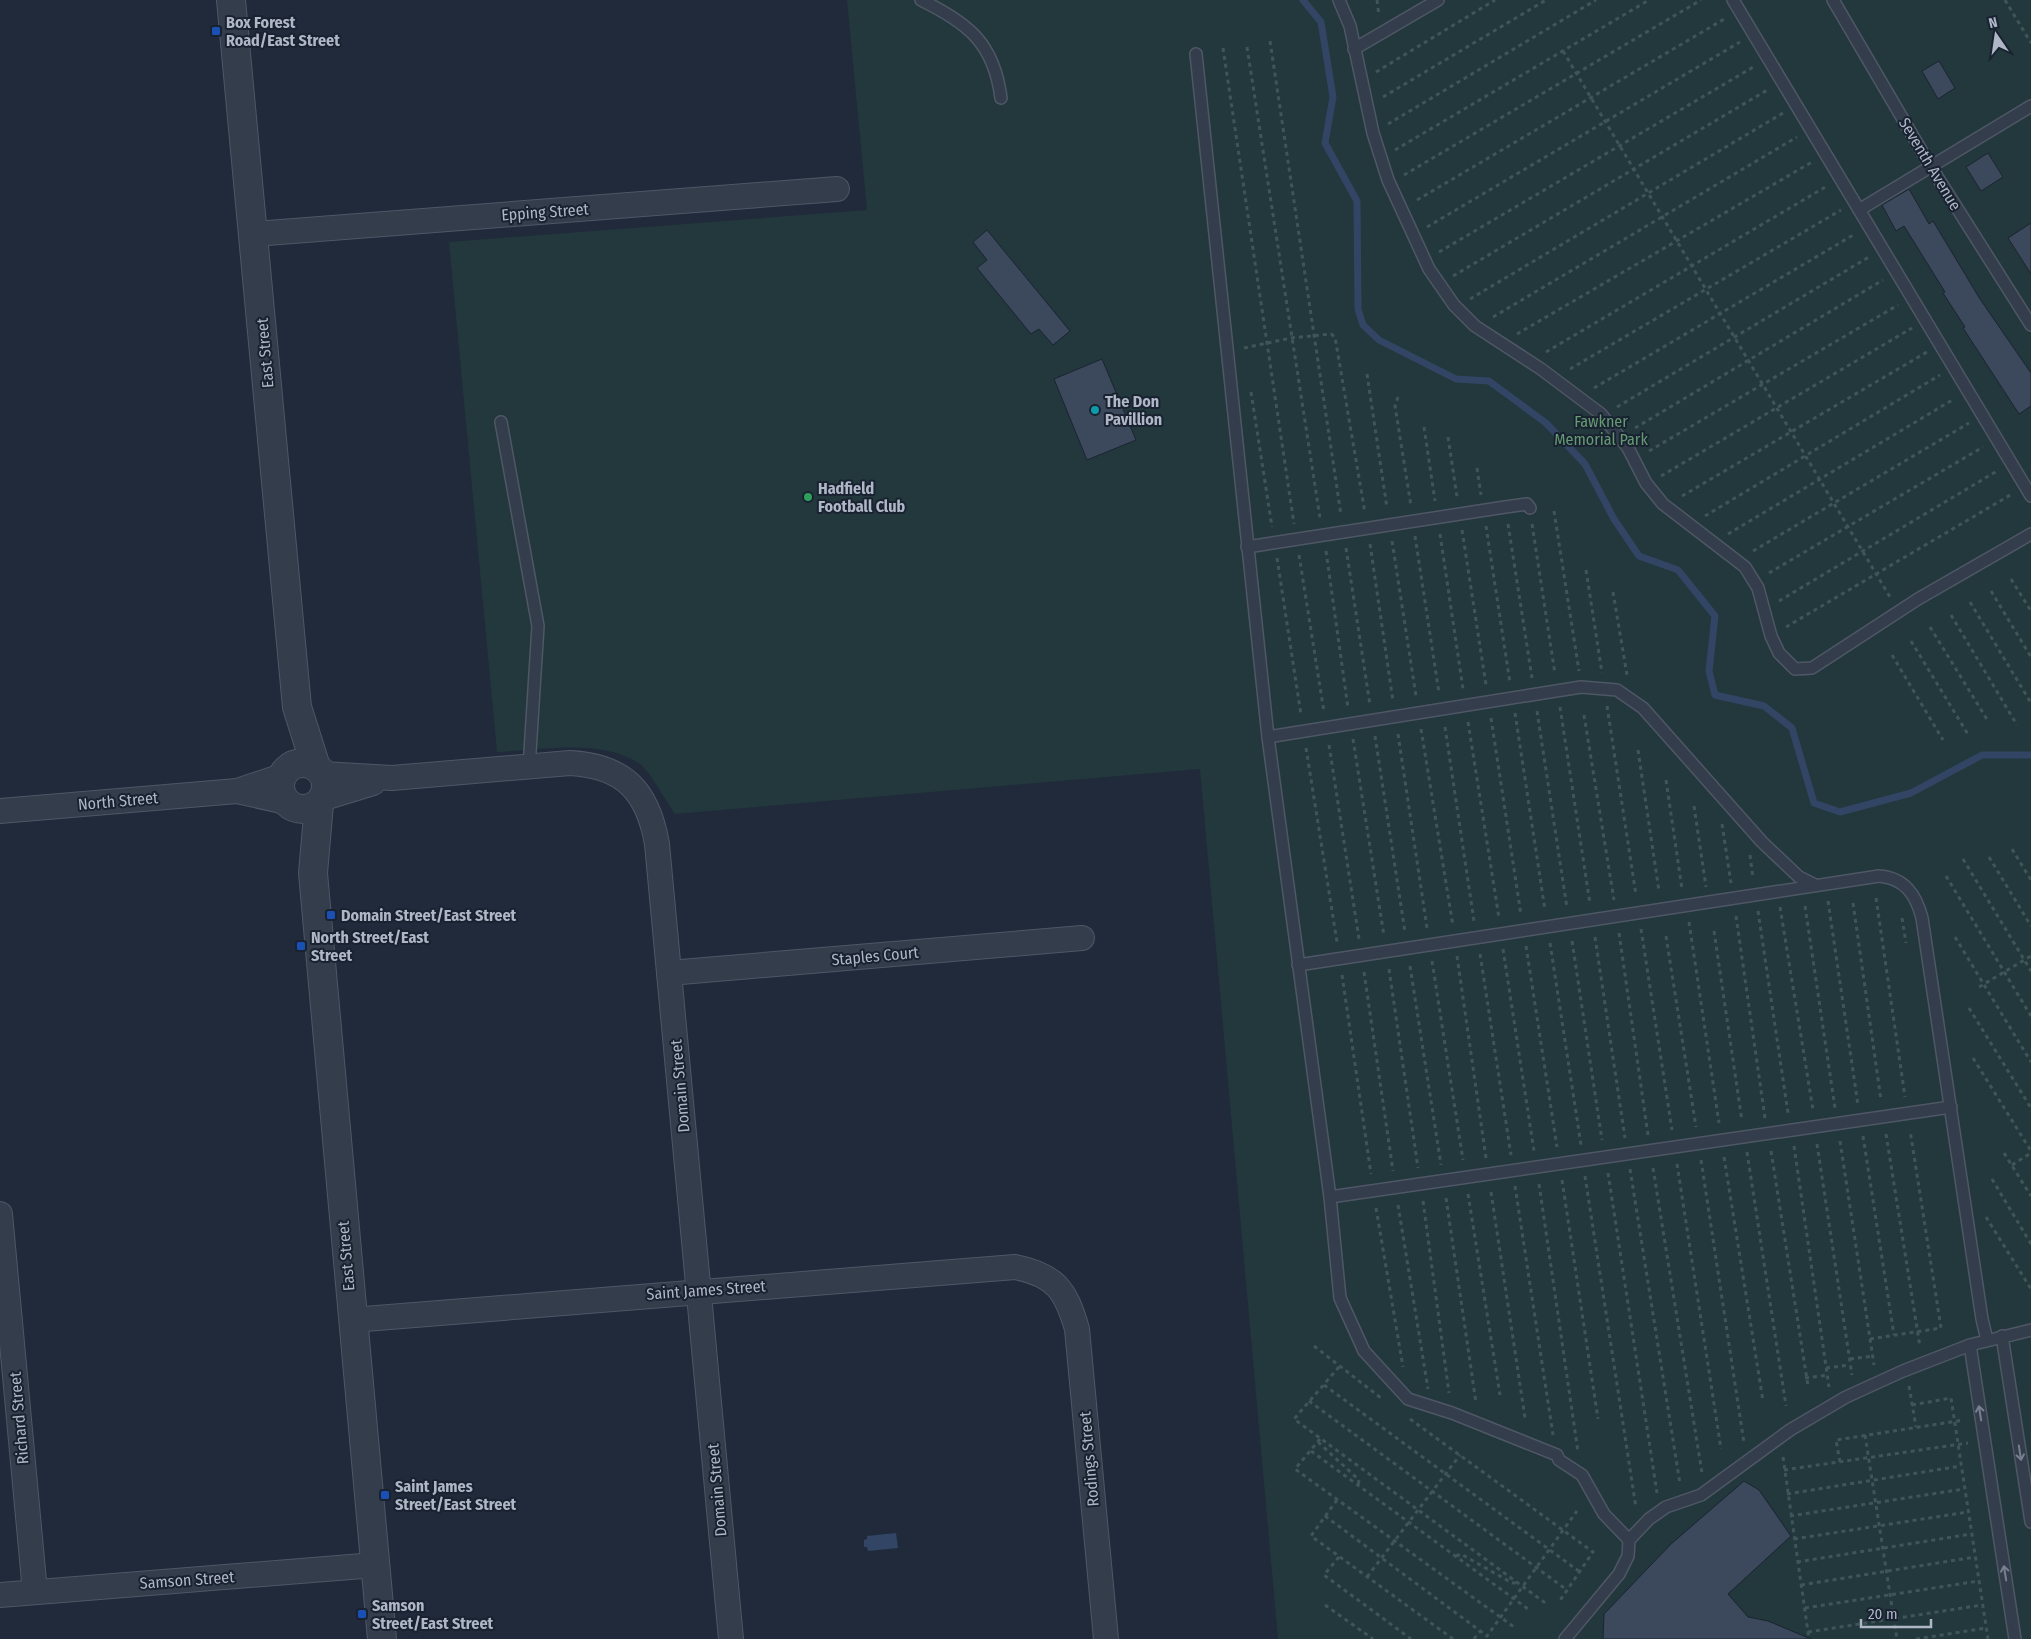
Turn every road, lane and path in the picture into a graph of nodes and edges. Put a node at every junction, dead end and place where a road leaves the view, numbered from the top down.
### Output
1 (231, 0) edge
2 (921, 0) edge
3 (1340, 0) edge
4 (1438, 0) edge
5 (1495, 0) edge
6 (1546, 0) edge
7 (1596, 0) edge
8 (1649, 0) edge
9 (1700, 0) edge
10 (1733, 0) edge
11 (1833, 0) edge
12 (2005, 0) edge
13 (1739, 10) junction
14 (1753, 34) junction
15 (2031, 43) edge
16 (1354, 49) junction
17 (1563, 51) junction
18 (1196, 54) dead end
19 (1768, 58) junction
20 (1576, 73) junction
21 (1362, 80) junction
22 (1782, 82) junction
23 (1591, 97) junction
24 (1001, 98) dead end
25 (1796, 105) junction
26 (1368, 106) junction
27 (2031, 106) edge
28 (1605, 122) junction
29 (1811, 130) junction
30 (1373, 133) junction
31 (1620, 146) junction
32 (1825, 154) junction
33 (1381, 158) junction
34 (1931, 167) junction
35 (1634, 169) junction
36 (1840, 178) junction
37 (1389, 183) junction
38 (836, 189) dead end
39 (1648, 193) junction
40 (1857, 206) junction
41 (1400, 210) junction
42 (1663, 217) junction
43 (1869, 226) junction
44 (254, 234) junction
45 (1412, 236) junction
46 (1677, 241) junction
47 (1882, 249) junction
48 (1425, 260) junction
49 (1692, 266) junction
50 (1896, 272) junction
51 (1440, 284) junction
52 (1706, 289) junction
53 (1911, 297) junction
54 (1456, 307) junction
55 (1720, 313) junction
56 (1925, 320) junction
57 (2031, 325) edge
58 (1476, 327) junction
59 (1734, 337) junction
60 (1502, 343) junction
61 (1940, 345) junction
62 (1244, 348) junction
63 (1227, 352) junction
64 (1246, 358) dead end
65 (1748, 360) junction
66 (1529, 362) junction
67 (1954, 367) junction
68 (1367, 374) dead end
69 (1555, 378) junction
70 (1763, 384) junction
71 (1250, 387) dead end
72 (1967, 390) junction
73 (1579, 397) junction
74 (1777, 408) junction
75 (1982, 415) junction
76 (1602, 416) junction
77 (501, 422) dead end
78 (1791, 432) junction
79 (1619, 437) junction
80 (1997, 439) junction
81 (1806, 455) junction
82 (1635, 460) junction
83 (2011, 463) junction
84 (1477, 468) dead end
85 (1820, 479) junction
86 (1648, 484) junction
87 (2028, 491) edge
88 (1834, 503) junction
89 (1666, 506) junction
90 (1505, 507) junction
91 (1530, 508) joint
92 (1484, 510) junction
93 (1554, 511) dead end
94 (1390, 524) junction
95 (1690, 525) junction
96 (1848, 526) junction
97 (1367, 528) junction
98 (2031, 534) edge
99 (1275, 542) junction
100 (1714, 542) junction
101 (1247, 547) junction
102 (1863, 551) junction
103 (1737, 560) junction
104 (1586, 570) dead end
105 (1876, 574) junction
106 (2011, 579) dead end
107 (1754, 582) junction
108 (1991, 590) dead end
109 (1613, 592) dead end
110 (1970, 602) dead end
111 (1764, 610) junction
112 (1898, 611) junction
113 (2031, 611) edge
114 (1951, 615) dead end
115 (1930, 627) dead end
116 (1771, 636) junction
117 (1911, 641) dead end
118 (1892, 655) dead end
119 (2031, 656) edge
120 (1604, 687) junction
121 (1581, 688) junction
122 (1558, 692) junction
123 (1535, 696) junction
124 (1513, 699) junction
125 (1630, 699) junction
126 (2031, 702) edge
127 (1418, 714) junction
128 (1584, 715) dead end
129 (1395, 718) junction
130 (1988, 721) dead end
131 (2017, 725) dead end
132 (1303, 732) junction
133 (1969, 736) dead end
134 (1268, 737) junction
135 (1943, 740) dead end
136 (1638, 750) dead end
137 (529, 768) junction
138 (1666, 780) dead end
139 (304, 787) junction
140 (1718, 792) junction
141 (1694, 806) dead end
142 (0, 811) edge
143 (1745, 822) junction
144 (2012, 849) dead end
145 (1989, 857) dead end
146 (1963, 859) dead end
147 (1946, 876) dead end
148 (2031, 880) edge
149 (1817, 885) junction
150 (1659, 891) dead end
151 (1707, 894) dead end
152 (1756, 894) junction
153 (1733, 898) junction
154 (1876, 898) dead end
155 (1685, 905) junction
156 (1805, 906) dead end
157 (1638, 912) junction
158 (1616, 916) junction
159 (1592, 919) junction
160 (2031, 926) edge
161 (1547, 927) junction
162 (1714, 931) dead end
163 (1666, 936) dead end
164 (1955, 937) dead end
165 (1082, 938) dead end
166 (1455, 941) junction
167 (1430, 945) junction
168 (2031, 956) edge
169 (1340, 959) junction
170 (2024, 960) junction
171 (1298, 965) junction
172 (2031, 971) edge
173 (669, 973) junction
174 (2004, 973) junction
175 (1983, 984) junction
176 (1979, 987) dead end
177 (1969, 1008) dead end
178 (2031, 1016) edge
179 (1973, 1058) dead end
180 (2031, 1062) edge
181 (1951, 1107) junction
182 (2031, 1108) edge
183 (1788, 1114) dead end
184 (1907, 1114) junction
185 (1837, 1124) junction
186 (1792, 1130) junction
187 (1745, 1137) junction
188 (1721, 1141) junction
189 (1698, 1143) junction
190 (1674, 1147) junction
191 (1650, 1151) junction
192 (2031, 1152) edge
193 (2004, 1153) dead end
194 (1628, 1154) junction
195 (1583, 1161) junction
196 (1607, 1164) dead end
197 (2012, 1165) junction
198 (1488, 1174) junction
199 (1465, 1178) junction
200 (1992, 1179) dead end
201 (1373, 1191) junction
202 (2031, 1196) edge
203 (1330, 1197) junction
204 (0, 1214) edge
205 (1986, 1217) dead end
206 (2031, 1244) edge
207 (1057, 1284) joint
208 (2031, 1290) edge
209 (698, 1291) junction
210 (352, 1320) junction
211 (2031, 1330) edge
212 (2002, 1336) junction
213 (1870, 1339) junction
214 (1987, 1340) junction
215 (1970, 1345) junction
216 (1314, 1346) dead end
217 (1873, 1356) junction
218 (1850, 1359) dead end
219 (1850, 1365) dead end
220 (1339, 1367) junction
221 (1826, 1368) junction
222 (1907, 1369) junction
223 (1828, 1375) junction
224 (1805, 1378) dead end
225 (1877, 1383) junction
226 (1324, 1385) junction
227 (1500, 1396) dead end
228 (1385, 1400) dead end
229 (1408, 1400) junction
230 (1309, 1401) junction
231 (1763, 1401) dead end
232 (1832, 1405) junction
233 (1912, 1405) junction
234 (1786, 1406) dead end
235 (1408, 1417) dead end
236 (1525, 1418) dead end
237 (1981, 1418) junction
238 (1954, 1421) junction
239 (1916, 1427) junction
240 (1865, 1435) junction
241 (1781, 1436) junction
242 (1320, 1440) junction
243 (1985, 1440) junction
244 (1958, 1444) junction
245 (1720, 1449) dead end
246 (1311, 1452) junction
247 (1460, 1455) junction
248 (1868, 1458) junction
249 (1746, 1461) junction
250 (1840, 1462) junction
251 (1961, 1466) junction
252 (1784, 1470) junction
253 (1446, 1473) junction
254 (1872, 1480) junction
255 (1358, 1486) junction
256 (1964, 1489) junction
257 (1432, 1491) junction
258 (1705, 1492) junction
259 (1657, 1494) dead end
260 (1787, 1494) junction
261 (1338, 1500) junction
262 (1682, 1502) junction
263 (1875, 1503) junction
264 (1417, 1510) junction
265 (1577, 1511) dead end
266 (1637, 1512) dead end
267 (1968, 1512) junction
268 (1325, 1516) junction
269 (1790, 1516) junction
270 (1408, 1522) junction
271 (2031, 1522) edge
272 (1879, 1526) junction
273 (1563, 1531) junction
274 (1971, 1534) junction
275 (1794, 1539) junction
276 (1394, 1540) junction
277 (1628, 1540) junction
278 (1882, 1548) junction
279 (1549, 1550) junction
280 (1455, 1556) junction
281 (1339, 1557) junction
282 (1975, 1557) junction
283 (1382, 1558) junction
284 (1797, 1562) junction
285 (375, 1565) junction
286 (1536, 1568) junction
287 (1580, 1572) junction
288 (1886, 1572) junction
289 (1367, 1577) junction
290 (1979, 1581) junction
291 (1517, 1583) junction
292 (1801, 1585) junction
293 (1523, 1587) junction
294 (1567, 1590) junction
295 (35, 1592) junction
296 (0, 1594) edge
297 (1890, 1595) junction
298 (1514, 1599) junction
299 (1559, 1602) dead end
300 (1325, 1605) dead end
301 (1548, 1605) dead end
302 (1982, 1605) junction
303 (1805, 1608) junction
304 (1528, 1609) dead end
305 (1500, 1617) junction
306 (1894, 1618) junction
307 (1514, 1627) dead end
308 (1986, 1628) junction
309 (1480, 1631) junction
310 (1808, 1632) junction
311 (382, 1639) edge
312 (730, 1639) edge
313 (1106, 1639) edge
314 (1373, 1639) edge
315 (1411, 1639) edge
316 (1453, 1639) edge
317 (1474, 1639) edge
318 (1565, 1639) edge
319 (1809, 1639) edge
320 (1897, 1639) edge
321 (1916, 1639) edge
322 (1988, 1639) edge
323 (2015, 1639) edge

1 - 44 street, East Street
2 - 24 lane
3 - 16 lane
4 - 16 lane
5 - 21 path
6 - 26 path
7 - 30 path
8 - 17 path
9 - 20 path
10 - 13 lane
11 - 34 lane, Seventh Avenue
12 - 15 path
13 - 14 lane
13 - 23 path
14 - 19 lane
14 - 28 path
16 - 21 lane
17 - 20 path
17 - 33 path
18 - 63 lane
19 - 22 lane
19 - 31 path
20 - 23 path
20 - 37 path
21 - 26 lane
22 - 25 lane
22 - 35 path
23 - 28 path
23 - 41 path
25 - 29 lane
25 - 39 path
26 - 30 lane
27 - 34 lane
28 - 31 path
28 - 45 path
29 - 32 lane
29 - 42 path
30 - 33 lane
31 - 35 path
31 - 48 path
32 - 36 lane
32 - 46 path
33 - 37 lane
34 - 40 lane
34 - 57 lane, Seventh Avenue
35 - 39 path
35 - 51 path
36 - 40 lane
36 - 49 path
37 - 41 lane
38 - 44 street, Epping Street
39 - 42 path
39 - 54 path
40 - 43 lane
40 - 52 path
41 - 45 lane
42 - 46 path
42 - 58 path
43 - 47 lane
43 - 55 path
44 - 139 street, East Street
45 - 48 lane
46 - 49 path
46 - 60 path
47 - 50 lane
47 - 59 path
48 - 51 lane
49 - 52 path
49 - 66 path
50 - 53 lane
50 - 65 path
51 - 54 lane
52 - 55 path
52 - 69 path
53 - 56 lane
53 - 70 path
54 - 58 lane
55 - 59 path
55 - 73 path
56 - 61 lane
56 - 74 path
58 - 60 lane
59 - 65 path
59 - 76 path
60 - 66 lane
61 - 67 lane
61 - 78 path
62 - 63 path
62 - 64 path
62 - 97 path
63 - 101 lane
65 - 70 path
65 - 79 path
66 - 69 lane
67 - 72 lane
67 - 81 path
68 - 94 path
69 - 73 lane
70 - 74 path
70 - 82 path
71 - 99 path
72 - 75 lane
72 - 85 path
73 - 76 lane
74 - 78 path
74 - 86 path
75 - 80 lane
75 - 88 path
76 - 79 lane
77 - 137 lane
78 - 81 path
78 - 89 path
79 - 82 lane
80 - 83 lane
80 - 96 path
81 - 85 path
81 - 95 path
82 - 86 lane
83 - 87 lane
83 - 102 path
84 - 92 path
85 - 88 path
85 - 100 path
86 - 89 lane
87 - 105 path
88 - 96 path
88 - 103 path
89 - 95 lane
90 - 91 lane
90 - 92 lane
90 - 123 path
91 - 122 path
92 - 94 lane
92 - 124 path
93 - 121 path
94 - 97 lane
94 - 127 path
95 - 100 lane
96 - 102 path
96 - 107 path
97 - 99 lane
97 - 129 path
98 - 112 lane
99 - 101 lane
99 - 132 path
100 - 103 lane
101 - 134 lane
102 - 105 path
102 - 111 path
103 - 107 lane
104 - 120 path
105 - 112 path
105 - 116 path
106 - 113 path
107 - 111 lane
108 - 119 path
109 - 125 path
110 - 126 path
111 - 116 lane
112 - 116 lane
114 - 131 path
115 - 130 path
117 - 133 path
118 - 135 path
120 - 121 lane
120 - 125 lane
120 - 157 path
121 - 122 lane
122 - 123 lane
122 - 159 path
123 - 124 lane
124 - 127 lane
124 - 161 path
125 - 140 lane
127 - 129 lane
127 - 166 path
128 - 158 path
129 - 132 lane
129 - 167 path
132 - 134 lane
132 - 169 path
134 - 171 lane
136 - 150 path
137 - 139 street, Domain Street
137 - 173 street, Domain Street
138 - 155 path
139 - 142 street, North Street
139 - 210 street, East Street
140 - 143 lane
140 - 153 path
141 - 151 path
143 - 149 lane
143 - 152 path
144 - 148 path
145 - 160 path
146 - 170 path
147 - 174 path
149 - 152 lane
149 - 181 lane
152 - 153 lane
152 - 183 path
153 - 155 lane
154 - 184 path
155 - 157 lane
155 - 188 path
156 - 185 path
157 - 158 lane
157 - 190 path
158 - 159 lane
158 - 191 path
159 - 161 lane
159 - 194 path
161 - 166 lane
161 - 195 path
162 - 187 path
163 - 189 path
164 - 175 path
165 - 173 street, Staples Court
166 - 167 lane
166 - 198 path
167 - 169 lane
167 - 199 path
168 - 170 path
169 - 171 lane
169 - 201 path
170 - 172 path
170 - 174 path
171 - 203 lane
173 - 209 street, Domain Street
174 - 175 path
174 - 178 path
175 - 176 path
175 - 180 path
177 - 182 path
179 - 192 path
181 - 184 lane
181 - 214 lane
184 - 185 lane
184 - 213 path
185 - 186 lane
185 - 213 path
186 - 187 lane
186 - 221 path
187 - 188 lane
187 - 234 path
188 - 189 lane
188 - 231 path
189 - 190 lane
189 - 249 path
190 - 191 lane
190 - 245 path
191 - 194 lane
191 - 258 path
192 - 197 path
193 - 197 path
194 - 195 lane
194 - 262 path
195 - 198 lane
195 - 266 path
196 - 259 path
197 - 202 path
198 - 199 lane
198 - 236 path
199 - 201 lane
199 - 227 path
200 - 206 path
201 - 203 lane
201 - 229 path
203 - 229 lane
204 - 295 street, Richard Street
205 - 208 path
207 - 209 street, Saint James Street
207 - 313 street, Rodings Street
209 - 210 street, Saint James Street
209 - 312 street, Domain Street
210 - 285 street, East Street
211 - 212 lane
212 - 214 lane
212 -> 271 lane
213 - 217 path
214 - 215 lane
215 - 222 lane
237 -> 215 lane
216 - 220 path
217 - 218 path
217 - 225 path
219 - 221 path
220 - 226 path
220 - 228 path
221 - 223 path
222 - 225 lane
222 - 233 path
223 - 224 path
223 - 232 path
225 - 232 lane
226 - 230 path
226 - 253 path
229 - 277 lane
230 - 242 path
230 - 257 path
232 - 241 lane
233 - 238 path
233 - 239 path
235 - 247 path
237 - 238 path
237 - 243 lane
238 - 239 path
238 - 244 path
239 - 240 path
240 - 248 path
240 - 250 path
241 - 249 lane
241 - 252 path
242 - 246 path
242 - 255 path
242 - 264 path
243 - 244 path
323 -> 243 lane
244 - 248 path
244 - 251 path
246 - 255 path
246 - 261 path
247 - 253 path
247 - 273 path
248 - 250 path
248 - 254 path
249 - 258 lane
250 - 252 path
251 - 254 path
251 - 256 path
252 - 260 path
253 - 257 path
253 - 279 path
254 - 260 path
254 - 263 path
255 - 270 path
256 - 263 path
256 - 267 path
257 - 264 path
257 - 286 path
258 - 262 lane
260 - 269 path
261 - 268 path
261 - 276 path
262 - 277 lane
263 - 269 path
263 - 272 path
264 - 270 path
264 - 291 path
265 - 273 path
267 - 272 path
267 - 274 path
268 - 281 path
268 - 283 path
269 - 275 path
270 - 276 path
270 - 280 path
272 - 275 path
272 - 278 path
273 - 279 path
273 - 287 path
274 - 278 path
274 - 282 path
275 - 284 path
276 - 283 path
276 - 305 path
277 - 318 lane
278 - 284 path
278 - 288 path
279 - 286 path
279 - 287 path
280 - 291 path
280 - 298 path
281 - 289 path
281 - 315 path
282 - 288 path
282 - 290 path
283 - 289 path
283 - 309 path
284 - 292 path
285 - 295 street, Samson Street
285 - 311 street, East Street
286 - 293 path
286 - 294 path
287 - 294 path
288 - 292 path
288 - 297 path
289 - 316 path
290 - 297 path
290 - 302 path
291 - 293 path
292 - 303 path
293 - 298 path
293 - 301 path
294 - 299 path
295 - 296 street, Samson Street
297 - 303 path
297 - 306 path
298 - 304 path
298 - 305 path
300 - 314 path
302 - 306 path
302 - 308 path
303 - 310 path
305 - 307 path
305 - 309 path
306 - 310 path
306 - 320 path
308 - 321 path
308 - 322 path
309 - 317 path
310 - 319 path

